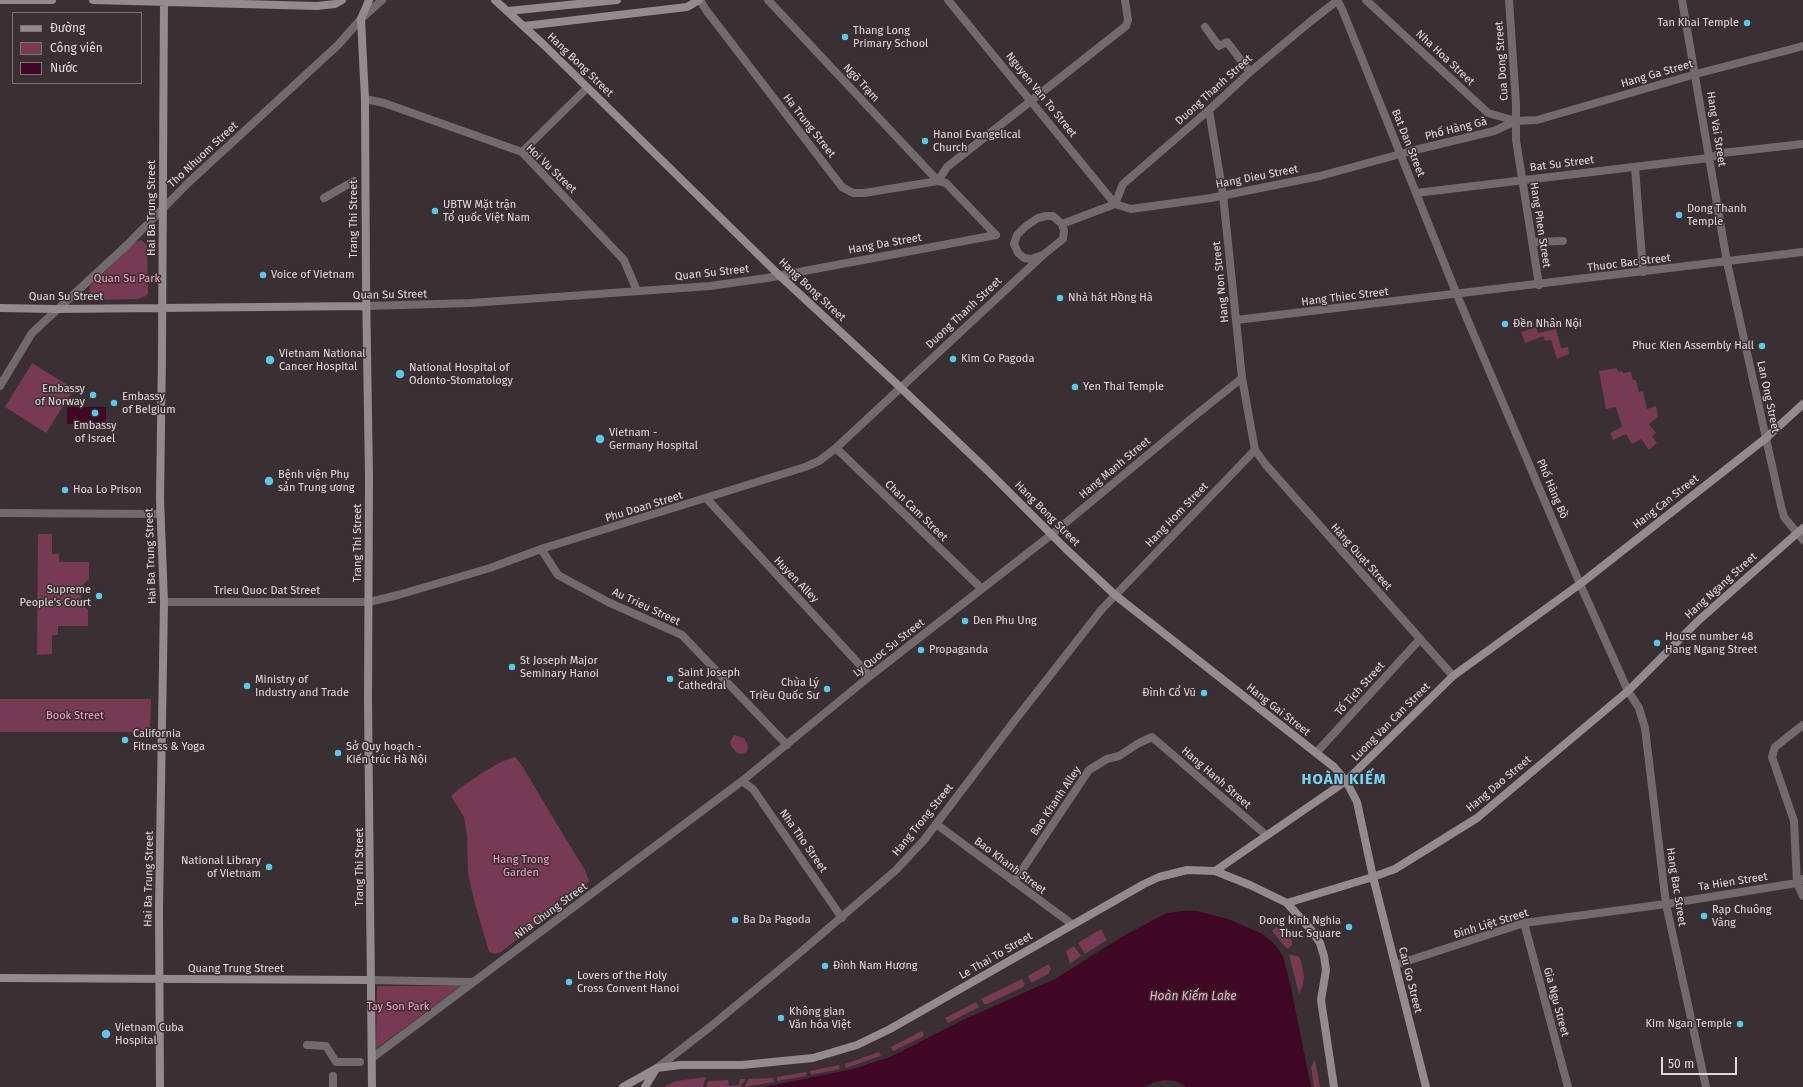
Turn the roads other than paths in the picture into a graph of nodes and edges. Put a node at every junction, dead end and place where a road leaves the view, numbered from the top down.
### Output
1 (0, 0) edge
2 (52, 0) edge
3 (93, 0) edge
4 (342, 0) edge
5 (369, 0) edge
6 (382, 0) edge
7 (495, 0) edge
8 (617, 0) edge
9 (699, 0) edge
10 (768, 0) edge
11 (948, 0) edge
12 (1125, 0) edge
13 (1338, 0) edge
14 (1366, 0) edge
15 (1509, 0) edge
16 (1682, 0) edge
17 (164, 1) edge
18 (508, 12) junction
19 (361, 19) junction
20 (524, 26) junction
21 (1205, 27) dead end
22 (1803, 46) edge
23 (1250, 72) junction
24 (1696, 74) junction
25 (587, 88) junction
26 (365, 99) junction
27 (1032, 100) junction
28 (1208, 110) junction
29 (1516, 121) junction
30 (1803, 144) edge
31 (522, 152) junction
32 (1401, 154) junction
33 (1709, 158) junction
34 (1635, 167) junction
35 (938, 180) junction
36 (1522, 180) junction
37 (354, 181) dead end
38 (1416, 193) junction
39 (1223, 195) junction
40 (324, 198) dead end
41 (1115, 204) junction
42 (163, 210) junction
43 (1062, 224) junction
44 (996, 236) joint
45 (1563, 241) dead end
46 (1532, 242) junction
47 (1803, 252) edge
48 (1043, 255) junction
49 (1727, 262) junction
50 (1643, 272) junction
51 (779, 275) junction
52 (1539, 285) junction
53 (638, 291) junction
54 (1457, 295) junction
55 (366, 306) junction
56 (162, 307) junction
57 (0, 308) edge
58 (56, 309) junction
59 (1236, 320) junction
60 (1242, 378) junction
61 (0, 386) edge
62 (900, 387) junction
63 (1803, 404) edge
64 (1766, 438) junction
65 (836, 448) junction
66 (1255, 450) junction
67 (707, 499) junction
68 (0, 513) edge
69 (160, 514) junction
70 (1800, 530) edge
71 (1051, 535) junction
72 (1803, 540) edge
73 (541, 549) junction
74 (1580, 584) junction
75 (982, 589) junction
76 (1115, 595) junction
77 (164, 602) junction
78 (369, 602) junction
79 (1420, 639) junction
80 (870, 676) junction
81 (1453, 676) junction
82 (1628, 691) junction
83 (1803, 725) edge
84 (1152, 737) joint
85 (787, 745) junction
86 (1316, 753) junction
87 (742, 781) junction
88 (1346, 781) junction
89 (936, 824) junction
90 (1266, 835) junction
91 (1215, 871) junction
92 (1373, 877) junction
93 (1800, 881) edge
94 (1014, 882) junction
95 (1803, 896) edge
96 (1287, 903) junction
97 (1666, 904) junction
98 (842, 918) junction
99 (1524, 923) junction
100 (1072, 924) junction
101 (1395, 966) junction
102 (0, 978) edge
103 (159, 980) junction
104 (371, 980) junction
105 (472, 982) junction
106 (307, 1045) dead end
107 (372, 1058) junction
108 (360, 1062) dead end
109 (657, 1068) junction
110 (333, 1076) dead end
111 (160, 1087) edge
112 (334, 1087) edge
113 (372, 1087) edge
114 (623, 1087) edge
115 (645, 1087) edge
116 (1334, 1087) edge
117 (1426, 1087) edge
118 (1568, 1087) edge
119 (1706, 1087) edge

1 - 2 street
3 - 17 street
4 - 17 street
5 - 19 street, Trang Thi Street
6 - 19 street, Tho Nhuom Street
7 - 18 street, Hang Bong Street
8 - 18 street
9 - 20 street
9 - 35 street, Ha Trung Street
10 - 35 street, Ngõ Trạm
11 - 27 street, Nguyen Van To Street
12 - 27 street
13 - 23 street, Duong Thanh Street
13 - 32 street, Bat Dan Street
14 - 29 street, Nha Hoa Street
15 - 29 street, Cua Dong Street
16 - 24 street, Hang Vai Street
17 - 42 street, Hai Ba Trung Street
18 - 20 street, Hang Bong Street
19 - 26 street, Trang Thi Street
19 - 42 street, Tho Nhuom Street
20 - 25 street, Hang Bong Street
21 - 23 street
22 - 24 street, Hang Ga Street
23 - 28 street, Duong Thanh Street
24 - 29 street, Hang Ga Street
24 - 33 street, Hang Vai Street
25 - 31 street
25 - 51 street, Hang Bong Street
26 - 31 street, Hoi Vu Street
26 - 55 street, Trang Thi Street
27 - 35 street
27 - 41 street, Nguyen Van To Street
28 - 39 street, Hang Non Street
28 - 41 street, Duong Thanh Street
29 - 32 street, Phố Hàng Gà
29 - 36 street, Hang Phen Street
30 - 33 street, Bat Su Street
31 - 53 street, Hoi Vu Street
32 - 38 street, Bat Dan Street
32 - 39 street, Hang Dieu Street
33 - 34 street, Bat Su Street
33 - 49 street, Hang Vai Street
34 - 36 street, Bat Su Street
34 - 50 street
35 - 44 street, Ngõ Trạm
36 - 38 street, Bat Su Street
36 - 46 street, Hang Phen Street
37 - 40 street
38 - 54 street, Bat Dan Street
39 - 41 street, Hang Dieu Street
39 - 59 street, Hang Non Street
41 - 43 street
42 - 56 street, Hai Ba Trung Street
42 - 58 street, Tho Nhuom Street
43 - 48 street
43 - 48 street
44 - 51 street, Hang Da Street
45 - 46 street
46 - 52 street, Hang Phen Street
47 - 49 street, Thuoc Bac Street
48 - 62 street, Duong Thanh Street
49 - 50 street, Thuoc Bac Street
49 - 64 street, Lan Ong Street
50 - 52 street, Thuoc Bac Street
51 - 53 street, Quan Su Street
51 - 62 street, Hang Bong Street
52 - 54 street, Thuoc Bac Street
53 - 55 street, Quan Su Street
54 - 59 street, Hang Thiec Street
54 - 74 street, Phố Hàng Bồ
55 - 56 street, Quan Su Street
55 - 78 street, Trang Thi Street
56 - 58 street, Quan Su Street
56 - 69 street, Hai Ba Trung Street
57 - 58 street, Quan Su Street
58 - 61 street, Tho Nhuom Street
59 - 60 street, Hang Non Street
60 - 66 street, Hang Non Street
60 - 71 street, Hang Manh Street
62 - 65 street, Phu Doan Street
62 - 71 street, Hang Bong Street
63 - 64 street, Hang Can Street
64 - 70 street, Lan Ong Street
64 - 74 street, Hang Can Street
65 - 67 street, Phu Doan Street
65 - 75 street, Chan Cam Street
66 - 76 street, Hang Hom Street
66 - 79 street, Hàng Quạt Street
67 - 73 street, Phu Doan Street
67 - 80 street, Huyen Alley
68 - 69 street
69 - 77 street, Hai Ba Trung Street
70 - 72 street, Lan Ong Street
70 - 82 street, Hang Ngang Street
71 - 75 street, Ly Quoc Su Street
71 - 76 street, Hang Bong Street
73 - 78 street, Phu Doan Street
73 - 85 street, Au Trieu Street
74 - 81 street, Luong Van Can Street
74 - 82 street, Phố Hàng Bồ
75 - 80 street, Ly Quoc Su Street
76 - 86 street, Hang Gai Street
76 - 89 street, Hang Trong Street
77 - 78 street, Trieu Quoc Dat Street
77 - 103 street, Hai Ba Trung Street
78 - 104 street, Trang Thi Street
79 - 81 street, Hàng Quạt Street
79 - 86 street, Tố Tịch Street
80 - 85 street, Ly Quoc Su Street
81 - 88 street, Luong Van Can Street
82 - 92 street, Hang Dao Street
82 - 97 street, Hang Bac Street
83 - 93 street
84 - 90 street, Hang Hanh Street
84 - 94 street, Bao Khanh Alley
85 - 87 street, Ly Quoc Su Street
86 - 88 street, Hang Gai Street
87 - 98 street, Nha Tho Street
87 - 105 street, Nha Chung Street
88 - 90 street, Luong Van Can Street
88 - 92 street, Hang Gai Street
89 - 94 street, Bao Khanh Street
89 - 98 street, Hang Trong Street
90 - 91 street, Luong Van Can Street
91 - 96 street, Le Thai To Street
91 - 100 street, Le Thai To Street
92 - 96 street
92 - 101 street, Cau Go Street
93 - 95 street
93 - 97 street, Ta Hien Street
94 - 100 street, Bao Khanh Street
96 - 116 street
97 - 99 street, Đinh Liệt Street
97 - 119 street, Hang Bac Street
98 - 109 street, Hang Trong Street
99 - 101 street, Đinh Liệt Street
99 - 118 street, Gia Ngu Street
100 - 109 street, Le Thai To Street
101 - 117 street, Cau Go Street
102 - 103 street, Quang Trung Street
103 - 104 street, Quang Trung Street
103 - 111 street, Hai Ba Trung Street
104 - 105 street, Quang Trung Street
104 - 107 street, Trang Thi Street
105 - 107 street, Nha Chung Street
106 - 108 street
107 - 113 street, Trang Thi Street
109 - 114 street, Le Thai To Street
109 - 115 street
110 - 112 street

